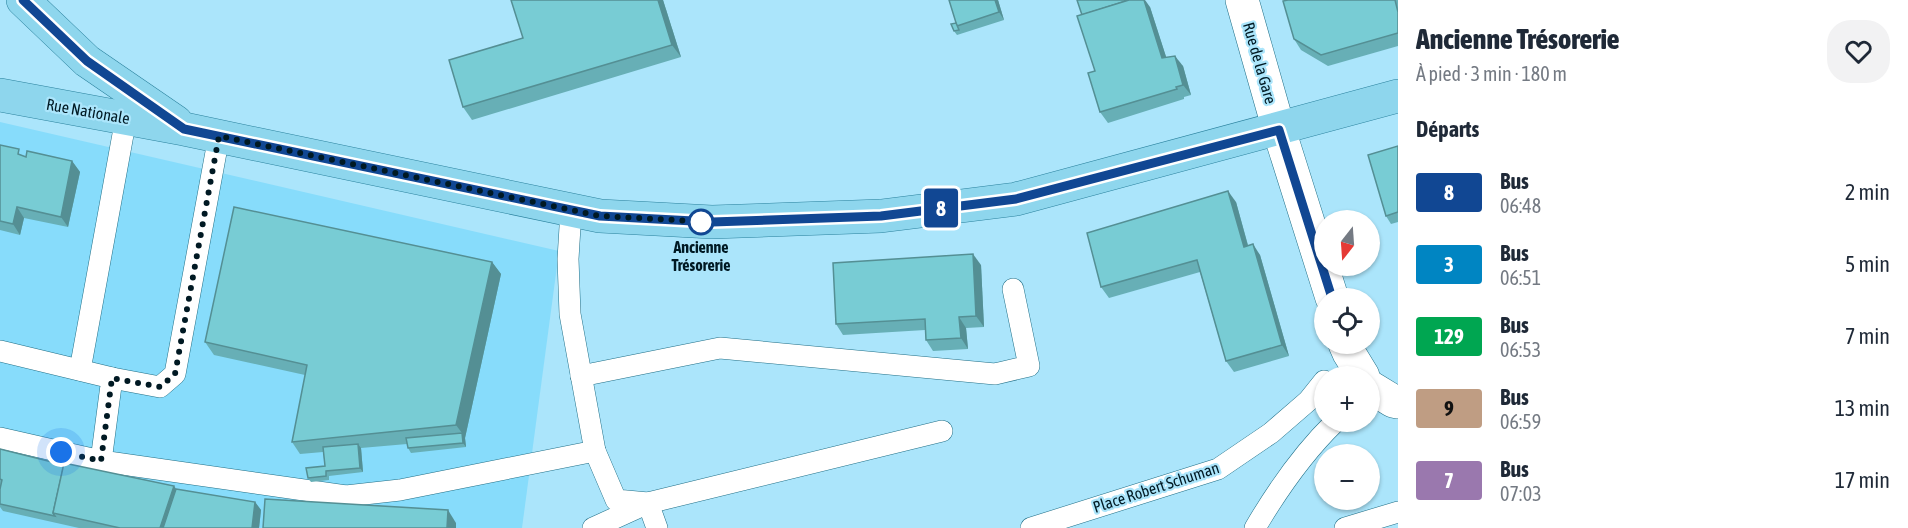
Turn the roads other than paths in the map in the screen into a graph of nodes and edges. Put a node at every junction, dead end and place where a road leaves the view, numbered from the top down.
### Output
1 (23, 0) edge
2 (1242, 0) edge
3 (0, 95) edge
4 (1398, 96) edge
5 (126, 118) junction
6 (184, 129) junction
7 (1279, 130) junction
8 (219, 136) junction
9 (571, 211) junction
10 (1329, 288) edge
11 (1013, 289) dead end
12 (0, 351) edge
13 (80, 370) junction
14 (581, 376) junction
15 (112, 378) junction
16 (1314, 394) edge
17 (942, 431) dead end
18 (1325, 432) edge
19 (0, 438) edge
20 (595, 451) junction
21 (101, 461) junction
22 (648, 503) junction
23 (1398, 512) edge
24 (593, 528) edge
25 (657, 528) edge
26 (1031, 528) edge
27 (1255, 528) edge
28 (1346, 528) edge

1 - 6 main road, Rue Nationale
2 - 7 street, Rue de la Gare
3 - 5 main road, Rue Nationale
4 - 7 main road
5 - 6 main road, Rue Nationale
5 - 13 lane
6 - 8 main road
7 - 9 main road
7 - 10 street, Rue de la Gare
8 - 9 main road
8 - 15 lane
9 - 14 lane
11 - 14 lane
12 - 13 lane
13 - 15 lane
14 - 20 lane
15 - 21 lane
16 - 26 lane, Place Robert Schuman
17 - 22 lane
18 - 27 lane
19 - 21 lane
20 - 21 lane
20 - 22 lane
22 - 24 lane
22 - 25 lane
23 - 28 lane

